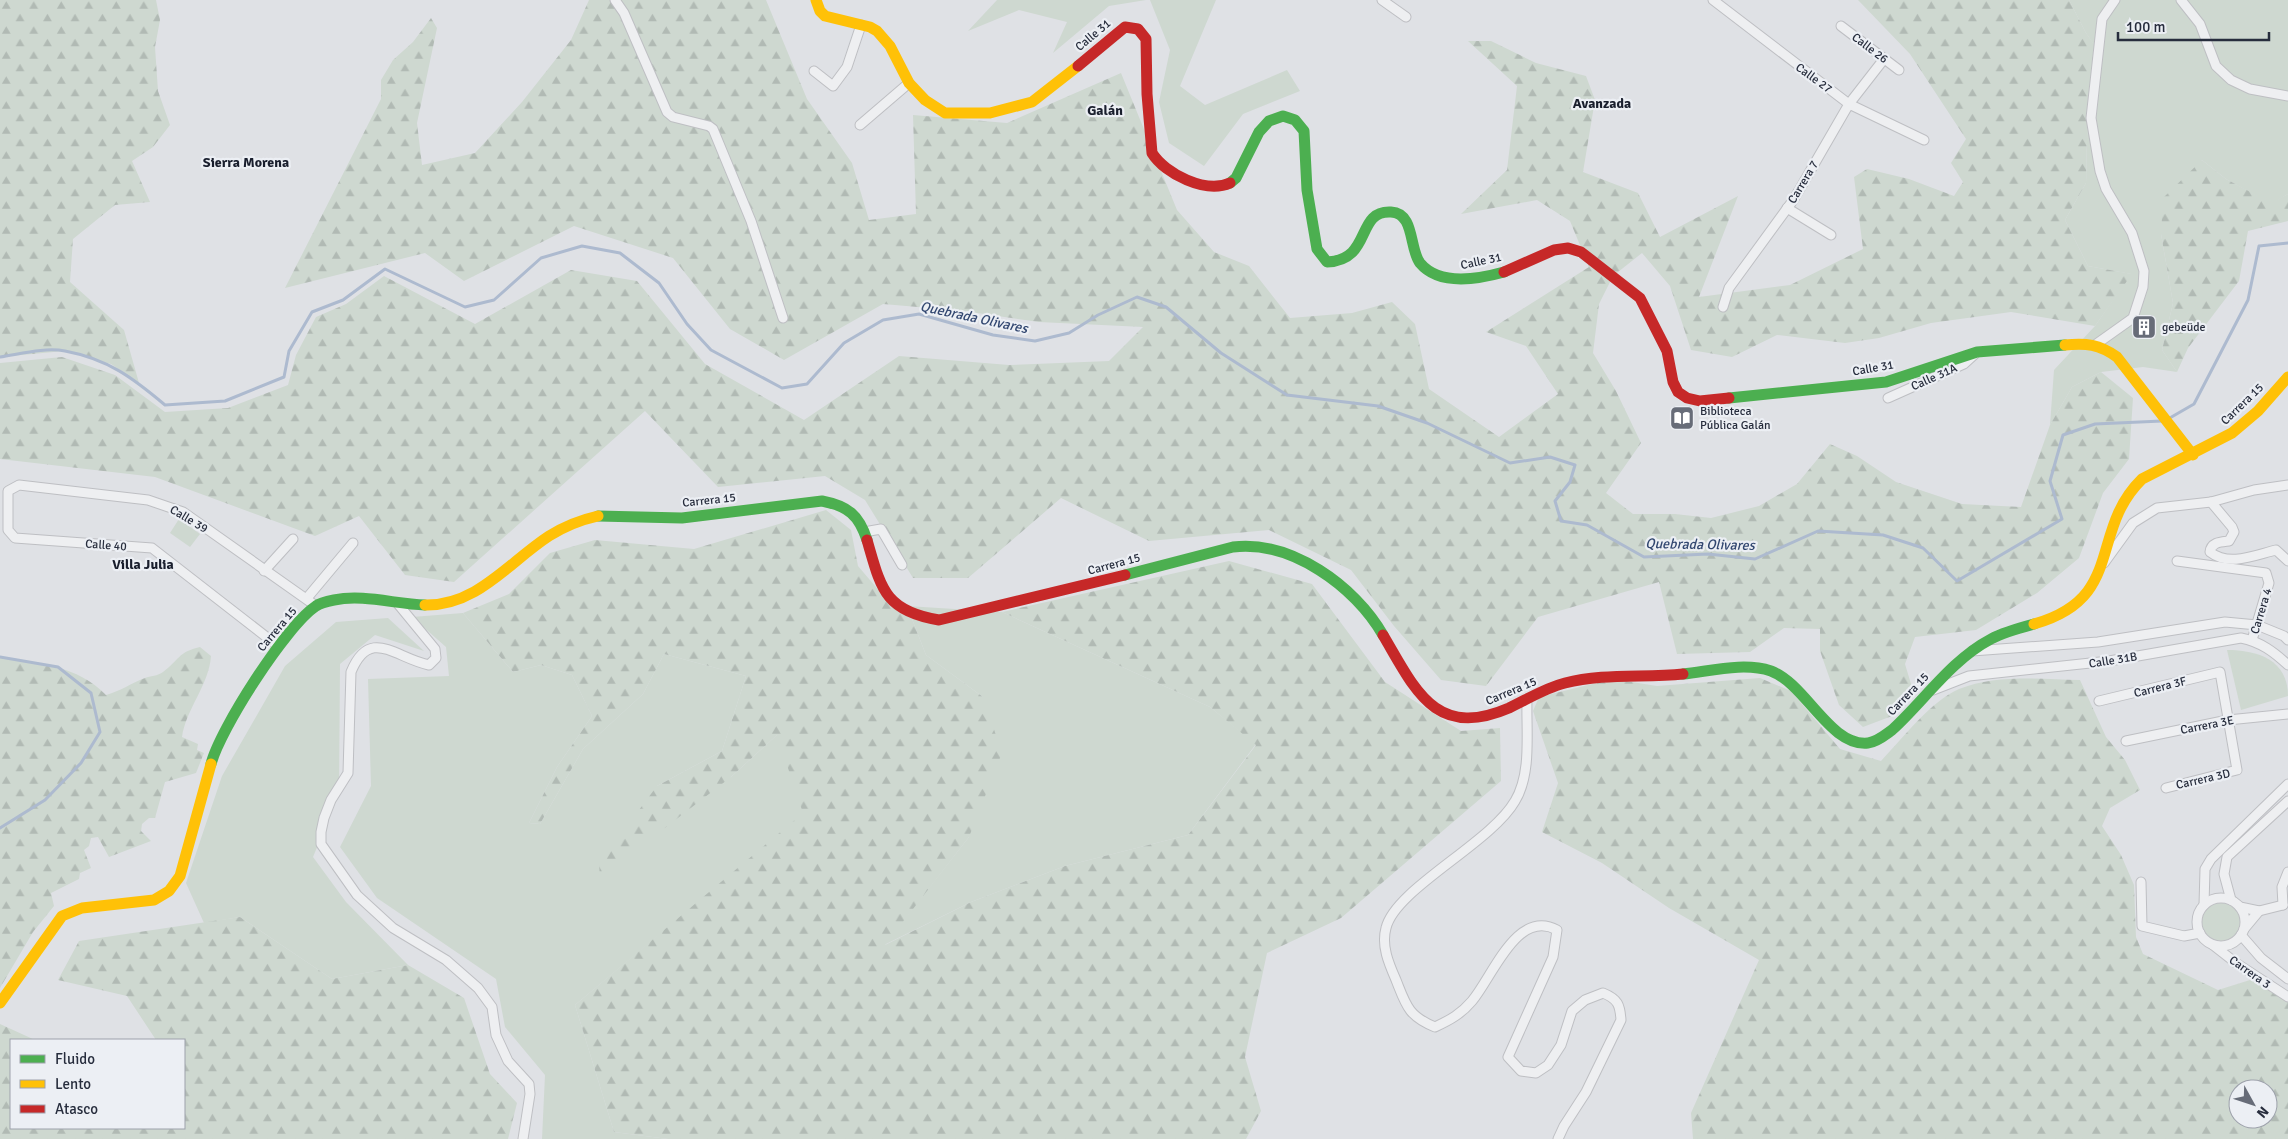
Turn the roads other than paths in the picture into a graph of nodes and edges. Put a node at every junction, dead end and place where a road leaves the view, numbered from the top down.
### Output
1 (615, 0) edge
2 (816, 0) edge
3 (1382, 0) edge
4 (1713, 0) edge
5 (2181, 0) edge
6 (2114, 1) edge
7 (1406, 17) dead end
8 (861, 25) junction
9 (1841, 26) dead end
10 (1884, 59) junction
11 (1899, 70) dead end
12 (814, 71) dead end
13 (909, 83) junction
14 (2288, 96) edge
15 (1849, 104) junction
16 (860, 125) dead end
17 (1924, 140) dead end
18 (1787, 208) junction
19 (1831, 235) dead end
20 (1723, 307) dead end
21 (783, 318) dead end
22 (2095, 345) junction
23 (1977, 352) junction
24 (2288, 377) edge
25 (1888, 398) dead end
26 (2190, 451) junction
27 (2288, 485) edge
28 (11, 488) joint
29 (2211, 502) junction
30 (864, 532) junction
31 (293, 539) dead end
32 (353, 543) dead end
33 (2177, 561) dead end
34 (2288, 561) edge
35 (902, 565) dead end
36 (264, 571) junction
37 (2098, 572) junction
38 (312, 602) junction
39 (398, 604) junction
40 (2257, 625) junction
41 (2252, 640) junction
42 (2288, 640) edge
43 (278, 646) junction
44 (1972, 651) junction
45 (2288, 665) edge
46 (1930, 691) junction
47 (1527, 700) junction
48 (2099, 701) dead end
49 (2288, 714) edge
50 (2228, 720) junction
51 (2126, 742) dead end
52 (2288, 784) edge
53 (2166, 788) dead end
54 (2286, 804) edge
55 (2288, 872) edge
56 (2141, 882) dead end
57 (2232, 900) junction
58 (2204, 905) junction
59 (2240, 907) junction
60 (2286, 907) edge
61 (2259, 911) junction
62 (2242, 932) junction
63 (2200, 933) junction
64 (2212, 944) junction
65 (2288, 979) edge
66 (2288, 997) edge
67 (0, 1003) edge
68 (523, 1139) edge
69 (1558, 1139) edge

1 - 21 street
2 - 8 main road, Calle 31
3 - 7 street
4 - 15 street, Calle 27
5 - 14 street
6 - 22 street
8 - 12 street
8 - 13 main road, Calle 31
9 - 10 street, Calle 26
10 - 11 street, Calle 26
10 - 15 street, Carrera 7
13 - 16 street
13 - 23 main road, Calle 31
15 - 17 street, Calle 27
15 - 18 street, Carrera 7
18 - 19 street
18 - 20 street, Carrera 7
22 - 23 main road, Calle 31
22 - 26 main road, Calle 31
23 - 25 street, Calle 31A
24 - 26 main road, Carrera 15
26 - 37 main road, Carrera 15
27 - 29 street
28 - 36 street, Calle 39
28 - 43 street, Calle 40
29 - 34 street
29 - 37 street
30 - 35 street
30 - 39 main road, Carrera 15
30 - 47 main road, Carrera 15
31 - 36 street
32 - 38 street
33 - 40 street, Carrera 4
36 - 38 street, Calle 39
37 - 44 main road, Carrera 15
38 - 39 main road, Carrera 15
38 - 43 main road, Carrera 15
39 - 68 street
40 - 41 street, Carrera 4
40 - 42 street, Calle 31B
40 - 44 street, Calle 31B
41 - 45 street, Calle 31B
41 - 46 street, Calle 31B
43 - 67 main road, Carrera 15
44 - 46 main road, Carrera 15
46 - 47 main road, Carrera 15
47 - 69 street
48 - 50 street, Carrera 3F
49 - 50 street, Carrera 3E
50 - 51 street, Carrera 3E
50 - 53 street, Carrera 3D
52 - 58 street
54 - 57 street
55 - 60 street
56 - 63 street
57 - 58 street
57 - 59 street
58 - 63 street
59 - 61 street
59 - 62 street
60 - 61 street
61 - 62 street
62 - 64 street
62 - 65 street, Carrera 3
63 - 64 street
64 - 66 street, Carrera 3

